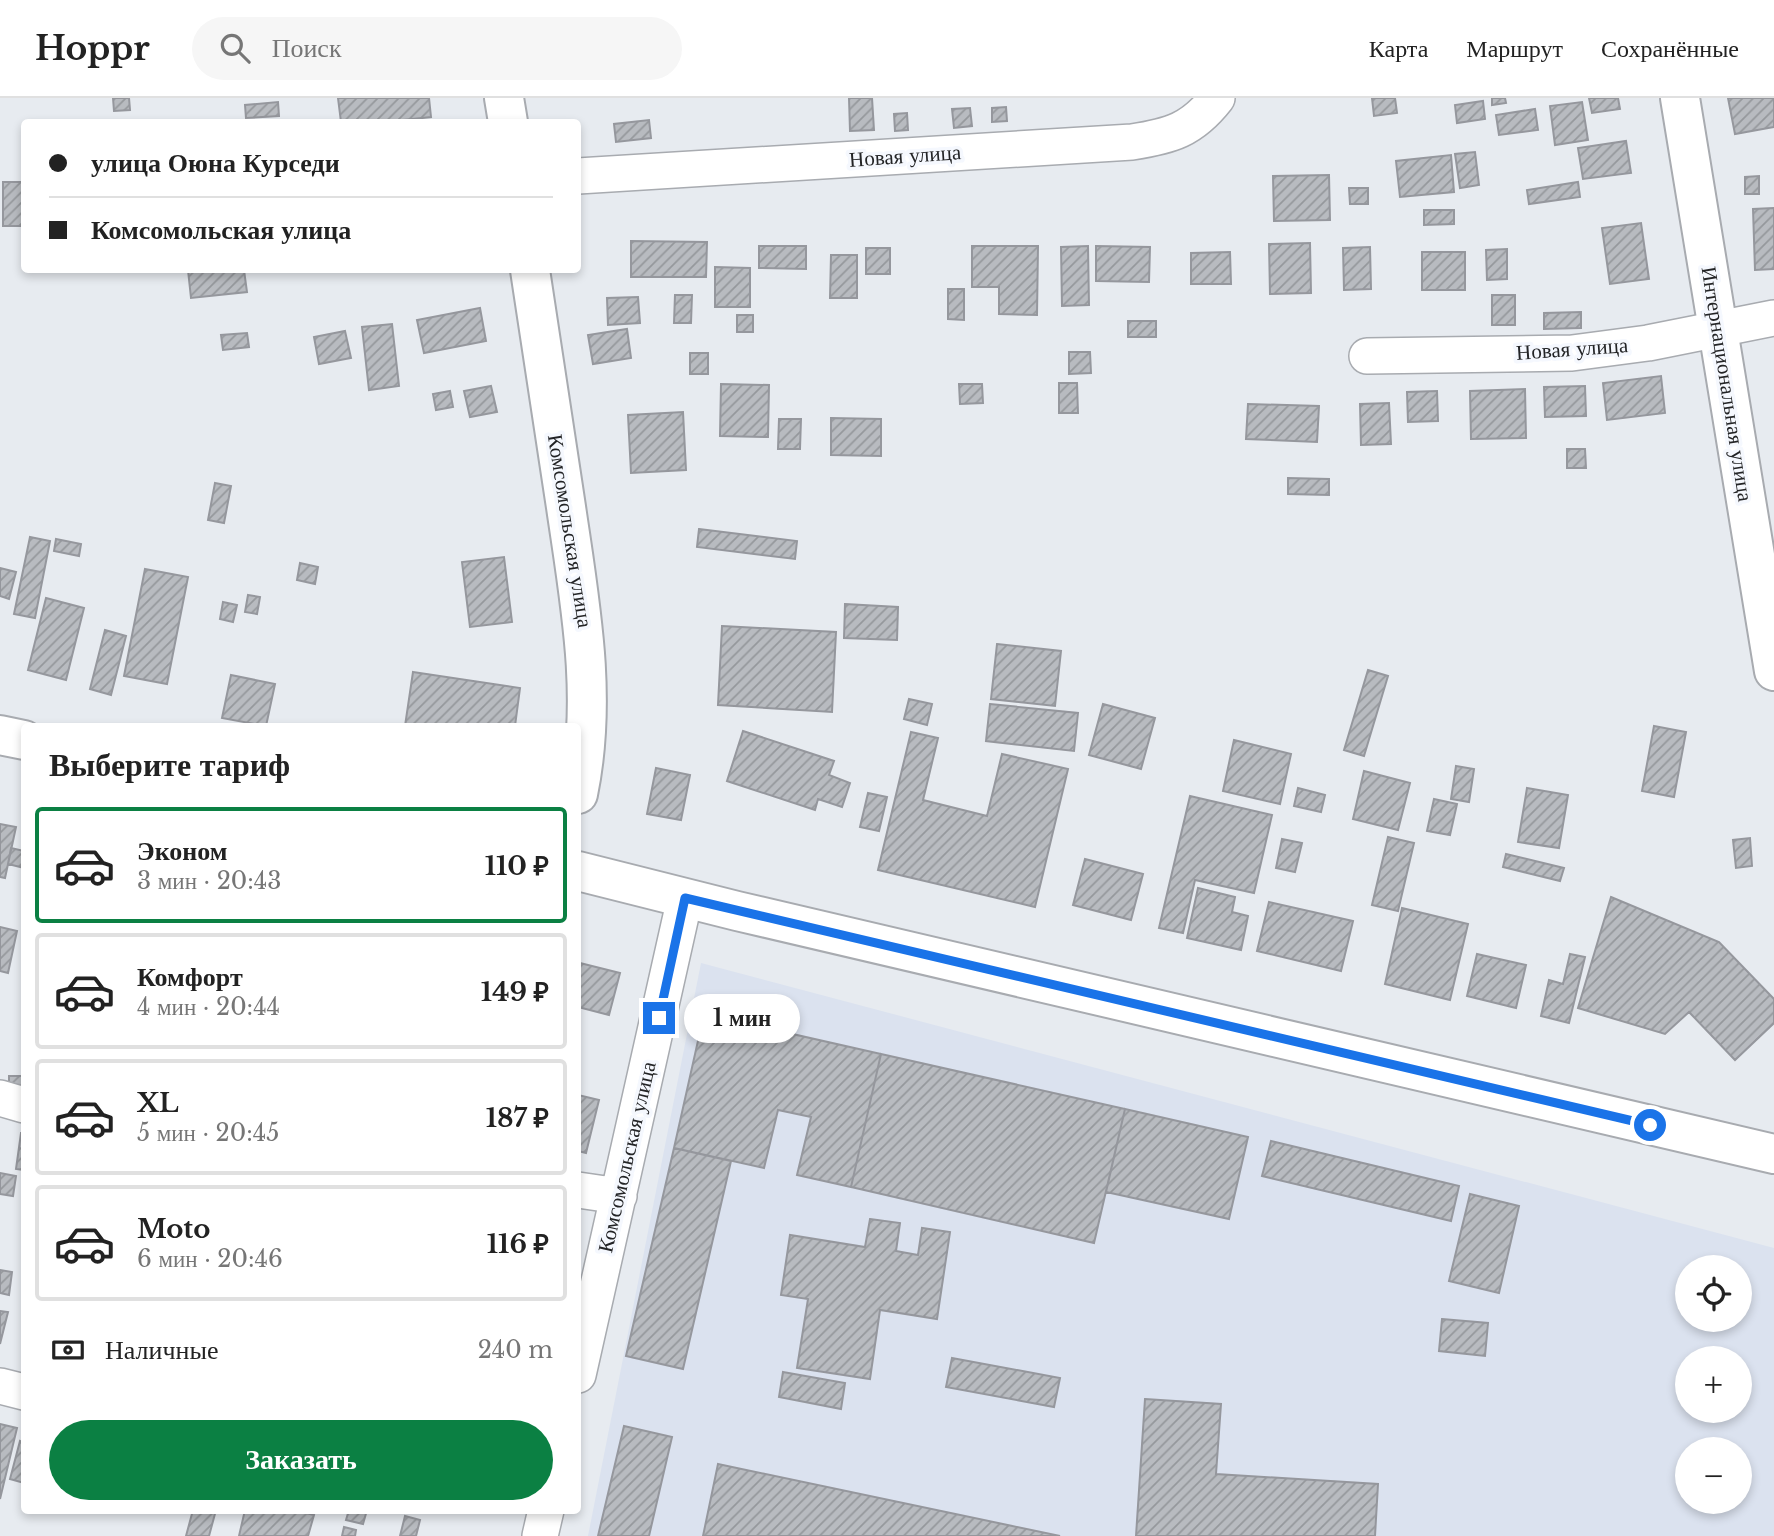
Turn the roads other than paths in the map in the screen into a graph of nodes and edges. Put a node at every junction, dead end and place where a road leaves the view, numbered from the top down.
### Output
1 (504, 98) edge
2 (1217, 98) edge
3 (1680, 98) edge
4 (508, 119) edge
5 (581, 176) edge
6 (530, 273) edge
7 (1774, 318) edge
8 (1719, 330) junction
9 (1367, 356) dead end
10 (1774, 671) edge
11 (0, 735) edge
12 (21, 739) edge
13 (581, 773) edge
14 (581, 872) edge
15 (685, 898) junction
16 (0, 1098) edge
17 (21, 1104) edge
18 (1774, 1154) edge
19 (581, 1190) edge
20 (619, 1196) junction
21 (581, 1362) edge
22 (0, 1386) edge
23 (21, 1391) edge
24 (545, 1514) edge
25 (540, 1536) edge

1 - 4 street
2 - 5 street, Новая улица
3 - 8 street, Интернациональная улица
6 - 13 street, Комсомольская улица
7 - 8 street, Новая улица
8 - 9 street, Новая улица
8 - 10 street, Интернациональная улица
11 - 12 street
14 - 15 street
15 - 18 street
15 - 20 street, Комсомольская улица
16 - 17 street
19 - 20 street
20 - 21 street, Комсомольская улица
22 - 23 street
24 - 25 street

